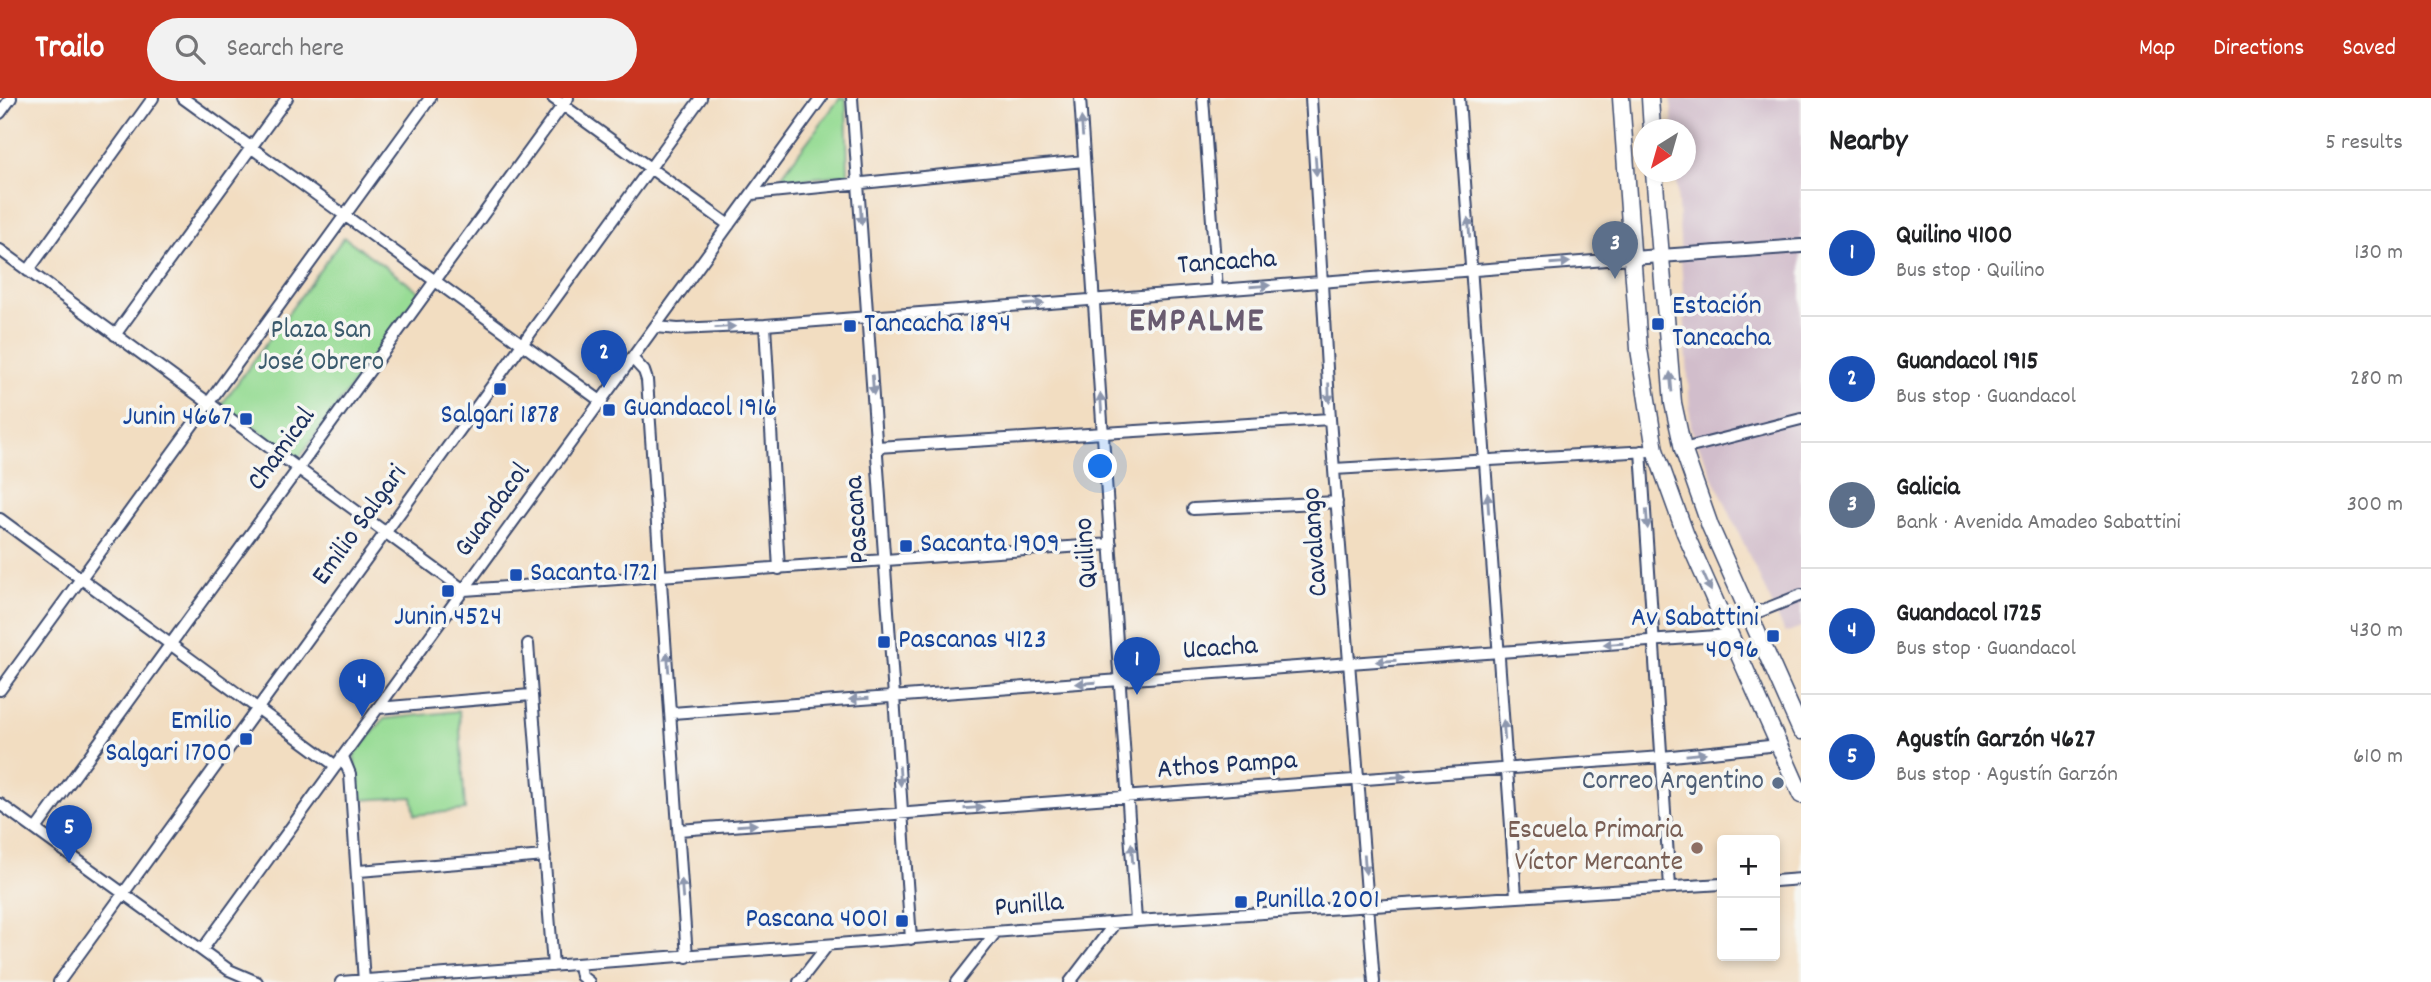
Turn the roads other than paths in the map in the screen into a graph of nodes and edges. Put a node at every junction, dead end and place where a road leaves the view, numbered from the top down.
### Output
1 (11, 98) edge
2 (153, 98) edge
3 (183, 98) edge
4 (287, 98) edge
5 (430, 98) edge
6 (701, 98) edge
7 (821, 98) edge
8 (852, 98) edge
9 (1080, 98) edge
10 (1203, 98) edge
11 (1311, 98) edge
12 (1460, 98) edge
13 (1620, 98) edge
14 (1650, 98) edge
15 (561, 100) edge
16 (0, 113) edge
17 (1651, 119) edge
18 (251, 148) junction
19 (1084, 161) junction
20 (650, 168) junction
21 (1655, 182) edge
22 (858, 183) junction
23 (752, 194) junction
24 (345, 216) junction
25 (729, 225) junction
26 (1801, 246) edge
27 (0, 250) edge
28 (1660, 256) junction
29 (1632, 258) junction
30 (1472, 270) junction
31 (28, 271) junction
32 (435, 281) junction
33 (1325, 282) junction
34 (1217, 290) junction
35 (1094, 299) junction
36 (868, 317) junction
37 (765, 325) junction
38 (656, 327) junction
39 (115, 335) junction
40 (522, 344) junction
41 (633, 359) junction
42 (601, 402) junction
43 (209, 403) junction
44 (1330, 419) junction
45 (1801, 419) edge
46 (1103, 433) junction
47 (877, 447) junction
48 (1683, 449) junction
49 (1648, 451) junction
50 (1485, 462) junction
51 (298, 468) junction
52 (1334, 469) junction
53 (1337, 502) junction
54 (1193, 509) dead end
55 (0, 519) edge
56 (385, 531) junction
57 (1111, 544) junction
58 (885, 561) junction
59 (779, 569) junction
60 (662, 577) junction
61 (81, 578) junction
62 (464, 590) junction
63 (1801, 595) edge
64 (1751, 614) junction
65 (1730, 635) junction
66 (1656, 641) junction
67 (170, 644) junction
68 (528, 644) dead end
69 (1499, 653) junction
70 (1349, 664) junction
71 (1120, 680) junction
72 (0, 690) edge
73 (531, 695) junction
74 (894, 697) junction
75 (257, 707) junction
76 (378, 708) junction
77 (672, 713) junction
78 (1800, 725) edge
79 (1779, 745) junction
80 (1662, 757) junction
81 (339, 761) junction
82 (1507, 769) junction
83 (1359, 780) junction
84 (1801, 795) edge
85 (1128, 797) junction
86 (0, 804) edge
87 (902, 814) junction
88 (36, 829) junction
89 (679, 830) junction
90 (545, 856) junction
91 (359, 871) junction
92 (1801, 879) edge
93 (1780, 881) edge
94 (1717, 884) edge
95 (1670, 887) junction
96 (123, 892) junction
97 (1516, 896) junction
98 (1369, 906) junction
99 (1136, 921) junction
100 (1115, 923) junction
101 (996, 932) junction
102 (911, 939) junction
103 (827, 946) junction
104 (202, 950) junction
105 (687, 957) junction
106 (553, 966) junction
107 (581, 976) edge
108 (364, 980) edge
109 (58, 982) edge
110 (257, 982) edge
111 (341, 982) edge
112 (799, 982) edge
113 (957, 982) edge
114 (1070, 982) edge
115 (1374, 982) edge

1 - 16 street
2 - 31 street
3 - 18 street
4 - 18 street
5 - 24 street
6 - 20 street, Emilio Salgari
7 - 23 street, Guandacol
8 - 22 street, Pascana
19 -> 9 street, Quilino
10 - 34 street
11 -> 33 street, Cavalango
30 -> 12 street
13 - 29 main road
14 - 17 main road
15 - 20 street
15 - 32 street, Chamical
18 - 24 street
18 - 39 street
19 - 22 street
19 - 35 street, Quilino
20 - 25 street
20 - 40 street, Emilio Salgari
21 - 28 main road
22 - 23 street
22 -> 36 street, Pascana
23 - 25 street, Guandacol
24 - 32 street
24 - 43 street
25 - 38 street, Guandacol
26 - 28 street, Tancacha
27 - 31 street
28 - 29 street, Tancacha
48 -> 28 main road
30 -> 29 street, Tancacha
29 - 49 main road
30 - 33 street, Tancacha
30 - 50 street
31 - 39 street
32 - 40 street
32 - 51 street, Chamical
34 -> 33 street, Tancacha
33 -> 44 street, Cavalango
34 - 35 street, Tancacha
36 -> 35 street, Tancacha
46 -> 35 street, Quilino
36 - 37 street, Tancacha
36 -> 47 street, Pascana
38 -> 37 street, Tancacha
37 - 59 street
38 - 41 street, Guandacol
39 - 43 street
40 - 42 street
40 - 56 street, Emilio Salgari
41 - 42 street, Guandacol
41 - 60 street
42 - 62 street, Guandacol
43 - 51 street
43 - 61 street
44 - 46 street
44 - 52 street, Cavalango
45 - 48 street
46 - 47 street
46 - 57 street, Quilino
47 - 58 street, Pascana
48 - 64 main road
49 - 50 street
49 -> 65 main road
49 -> 66 street
50 - 52 street
69 -> 50 street
51 - 56 street
51 - 67 street, Chamical
52 - 53 street, Cavalango
53 - 54 street
53 - 70 street, Cavalango
55 - 61 street
56 - 62 street
56 - 75 street, Emilio Salgari
57 - 58 street
57 - 71 street, Quilino
58 - 59 street
58 - 74 street, Pascana
59 - 60 street
60 - 62 street
77 -> 60 street
61 - 67 street
61 - 72 street
62 - 76 street, Guandacol
63 - 64 street
64 - 78 main road
65 - 66 street, Ucacha
65 - 79 main road
66 -> 69 street, Ucacha
66 - 80 street
67 - 75 street
67 - 88 street, Chamical
68 - 73 street
69 -> 70 street, Ucacha
82 -> 69 street
70 - 71 street, Ucacha
70 - 83 street, Cavalango
71 -> 74 street, Ucacha
71 - 85 street, Quilino
73 - 76 street
73 - 90 street
74 -> 77 street, Ucacha
74 -> 87 street, Pascana
75 - 81 street
75 - 96 street, Emilio Salgari
76 - 81 street, Guandacol
77 - 89 street
80 -> 79 street, Athos Pampa
79 - 84 main road
80 - 82 street, Athos Pampa
80 - 95 street
81 - 91 street
81 - 104 street, Guandacol
83 -> 82 street, Athos Pampa
82 - 97 street
83 - 85 street, Athos Pampa
83 -> 98 street, Cavalango
87 -> 85 street, Athos Pampa
99 -> 85 street, Quilino
86 - 88 street
89 -> 87 street, Athos Pampa
87 - 102 street, Pascana
88 - 96 street
105 -> 89 street
90 - 91 street
90 - 106 street
91 - 108 street
92 - 93 street
94 - 95 street, Punilla
95 - 97 street, Punilla
96 - 104 street
96 - 109 street, Emilio Salgari
97 - 98 street, Punilla
98 - 99 street, Punilla
98 - 115 street, Cavalango
99 - 100 street, Punilla
100 - 101 street, Punilla
100 - 114 street
101 - 102 street, Punilla
101 - 113 street
102 - 103 street, Punilla
103 - 105 street, Punilla
103 - 112 street
104 - 110 street
105 - 107 street, Punilla
106 - 107 street, Punilla
106 - 108 street, Punilla
108 - 111 street, Punilla

